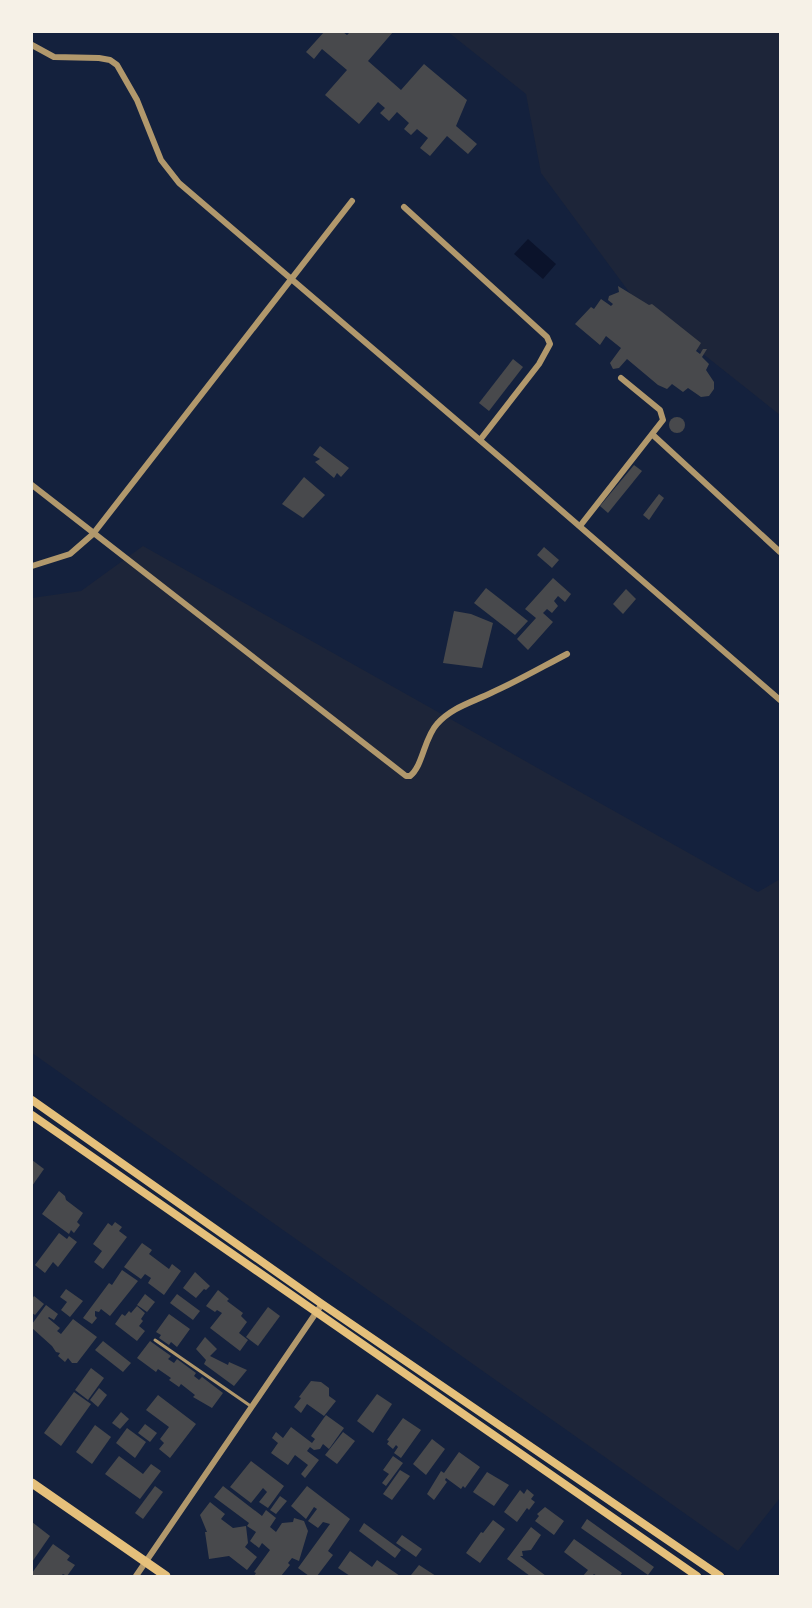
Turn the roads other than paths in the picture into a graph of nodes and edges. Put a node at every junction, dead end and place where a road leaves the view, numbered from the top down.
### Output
1 (32, 45) edge
2 (352, 201) dead end
3 (404, 207) dead end
4 (292, 279) junction
5 (621, 378) dead end
6 (653, 435) junction
7 (480, 440) junction
8 (32, 485) edge
9 (580, 526) junction
10 (93, 534) junction
11 (780, 552) edge
12 (32, 566) edge
13 (567, 654) dead end
14 (780, 700) edge
15 (32, 1100) edge
16 (32, 1115) edge
17 (322, 1304) junction
18 (316, 1314) junction
19 (155, 1340) dead end
20 (252, 1407) junction
21 (32, 1483) edge
22 (146, 1562) junction
23 (701, 1564) junction
24 (136, 1576) edge
25 (166, 1576) edge
26 (695, 1576) edge
27 (720, 1576) edge

1 - 4 street
2 - 4 street
3 - 7 street
4 - 7 street
4 - 10 street
5 - 6 street
6 - 9 street
6 - 11 street
7 - 9 street
8 - 10 street
9 - 14 street
10 - 12 street
10 - 13 street
15 - 17 main road
16 - 18 main road
17 - 18 street
17 - 23 main road
18 - 20 street
18 - 26 main road
19 - 20 lane
20 - 22 street
21 - 22 main road
22 - 24 street
22 - 25 main road
23 - 26 street
23 - 27 main road

